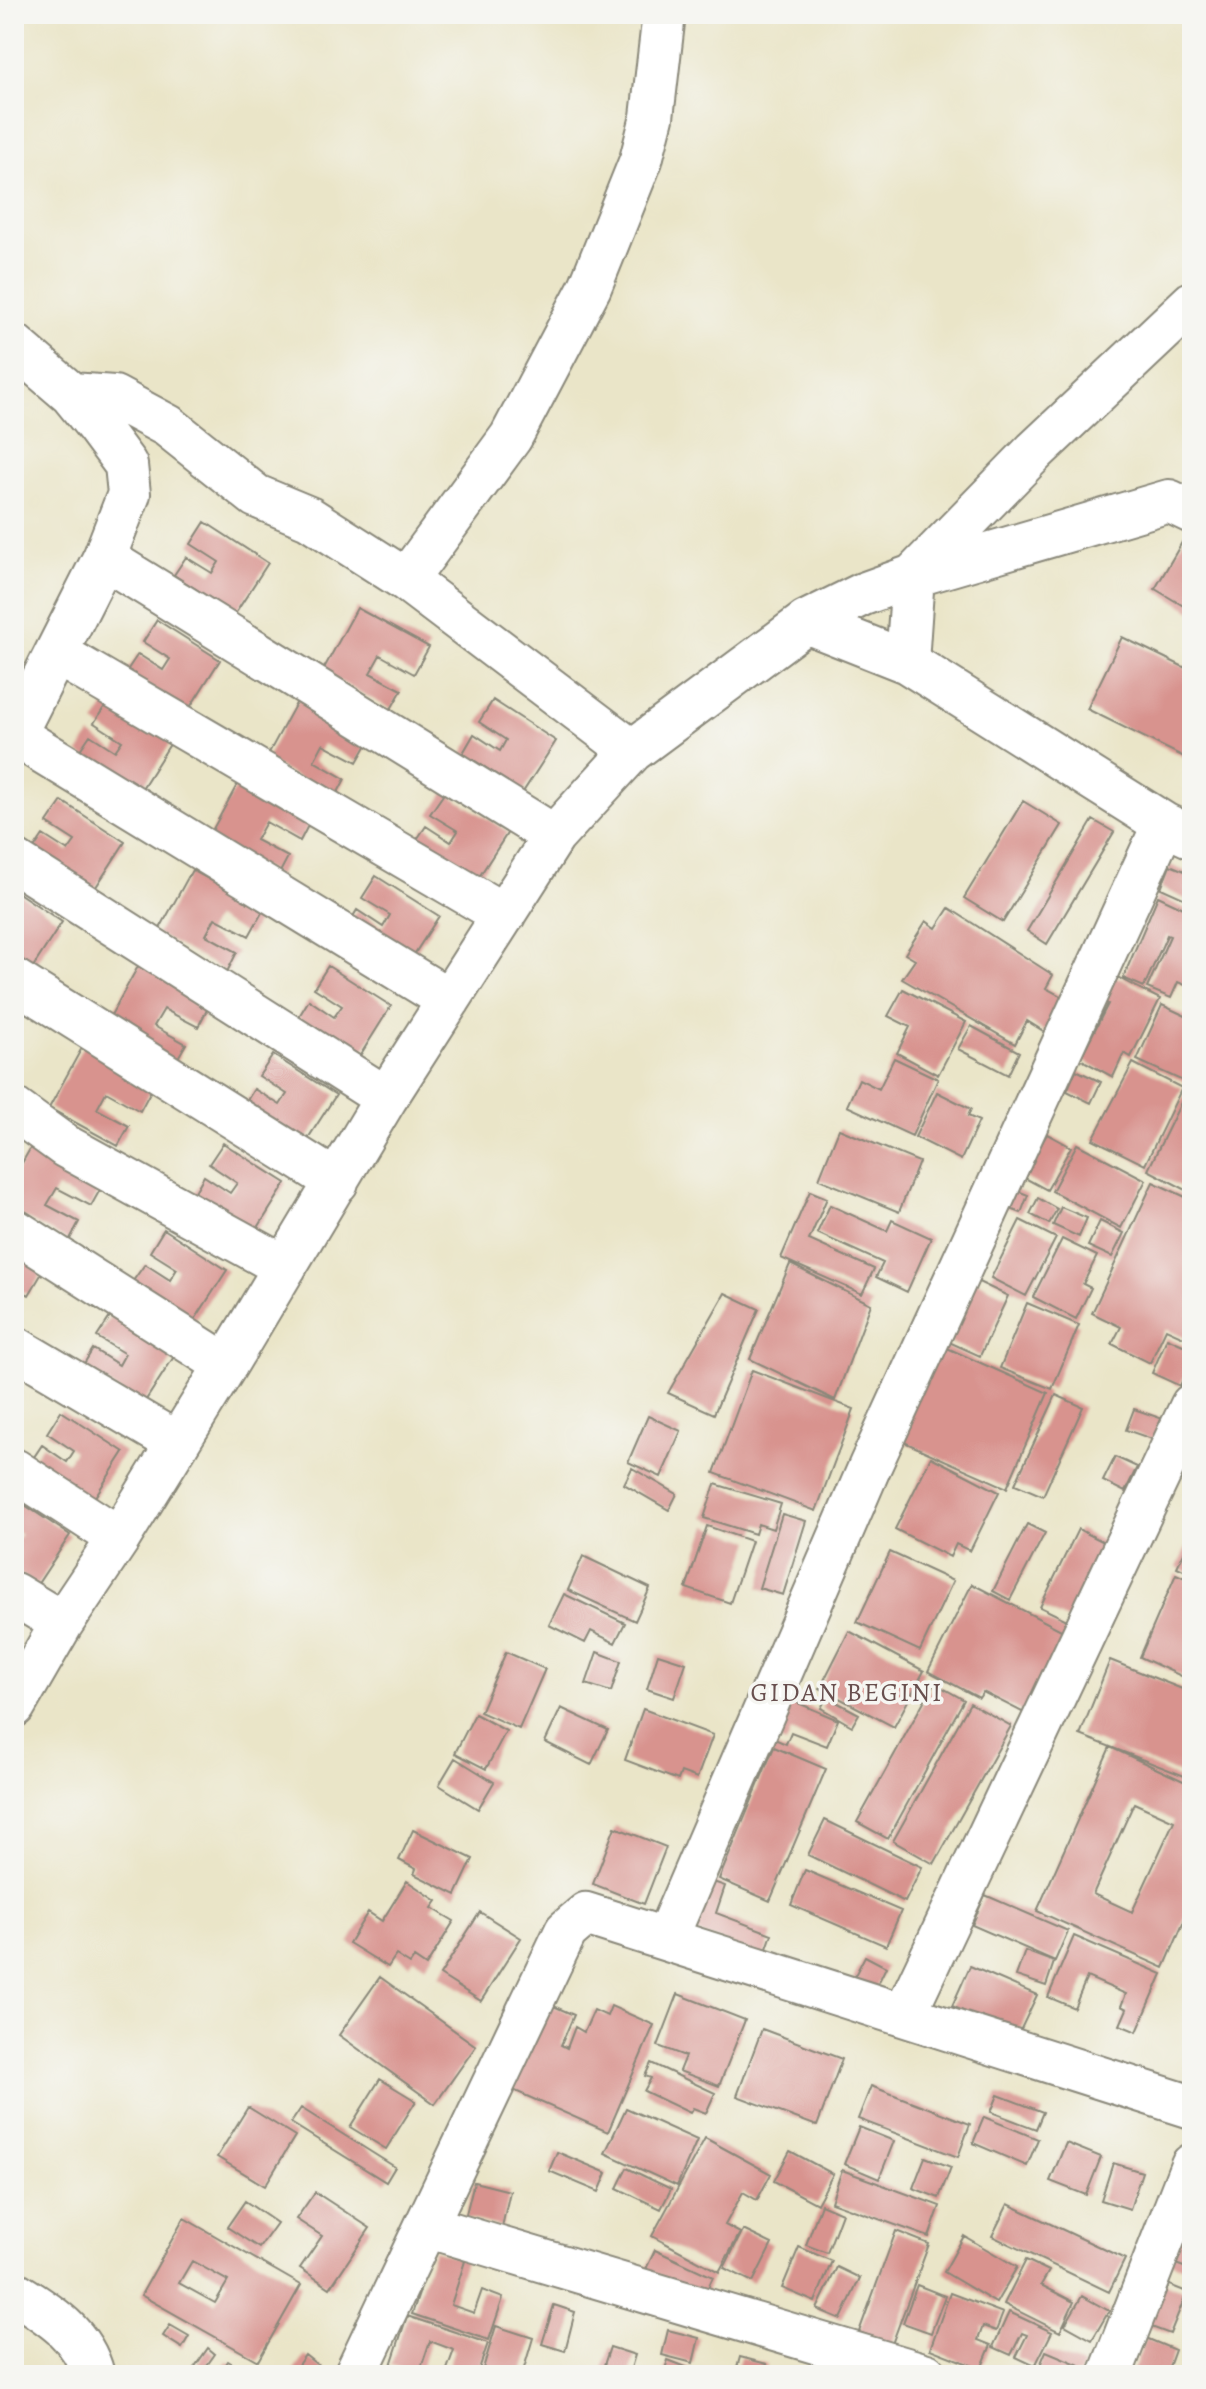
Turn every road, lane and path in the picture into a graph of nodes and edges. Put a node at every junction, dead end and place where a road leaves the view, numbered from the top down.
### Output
1 (664, 14) edge
2 (1192, 303) edge
3 (14, 345) edge
4 (71, 394) junction
5 (1192, 512) edge
6 (104, 558) junction
7 (913, 576) junction
8 (406, 580) junction
9 (806, 622) junction
10 (56, 653) junction
11 (907, 662) junction
12 (14, 736) edge
13 (632, 751) junction
14 (1178, 831) edge
15 (554, 836) junction
16 (14, 861) edge
17 (504, 915) junction
18 (14, 980) edge
19 (449, 1000) junction
20 (386, 1098) junction
21 (14, 1109) edge
22 (337, 1182) junction
23 (14, 1230) edge
24 (285, 1267) junction
25 (14, 1347) edge
26 (226, 1365) junction
27 (1192, 1405) edge
28 (177, 1443) junction
29 (14, 1470) edge
30 (119, 1538) junction
31 (14, 1594) edge
32 (62, 1623) junction
33 (15, 1704) edge
34 (666, 1939) junction
35 (904, 2015) junction
36 (1192, 2107) edge
37 (1192, 2165) edge
38 (426, 2226) junction
39 (14, 2292) edge
40 (93, 2375) edge
41 (355, 2375) edge
42 (926, 2375) edge
43 (1110, 2375) edge

1 - 8 street
2 - 7 street
3 - 4 street
4 - 6 street
4 - 8 street
5 - 7 street
6 - 10 street
6 - 15 street
7 - 9 street
7 - 11 street
8 - 13 street
9 - 11 street
9 - 13 street
10 - 12 street
10 - 17 street
11 - 14 street
12 - 19 street
13 - 15 street
14 - 34 street
15 - 17 street
16 - 20 street
17 - 19 street
18 - 22 street
19 - 20 street
20 - 22 street
21 - 24 street
22 - 24 street
23 - 26 street
24 - 26 street
25 - 28 street
26 - 28 street
27 - 35 street
28 - 30 street
29 - 30 street
30 - 32 street
31 - 32 street
32 - 33 street
34 - 35 street
34 - 38 street
35 - 36 street
37 - 43 street
38 - 41 street
38 - 42 street
39 - 40 street

